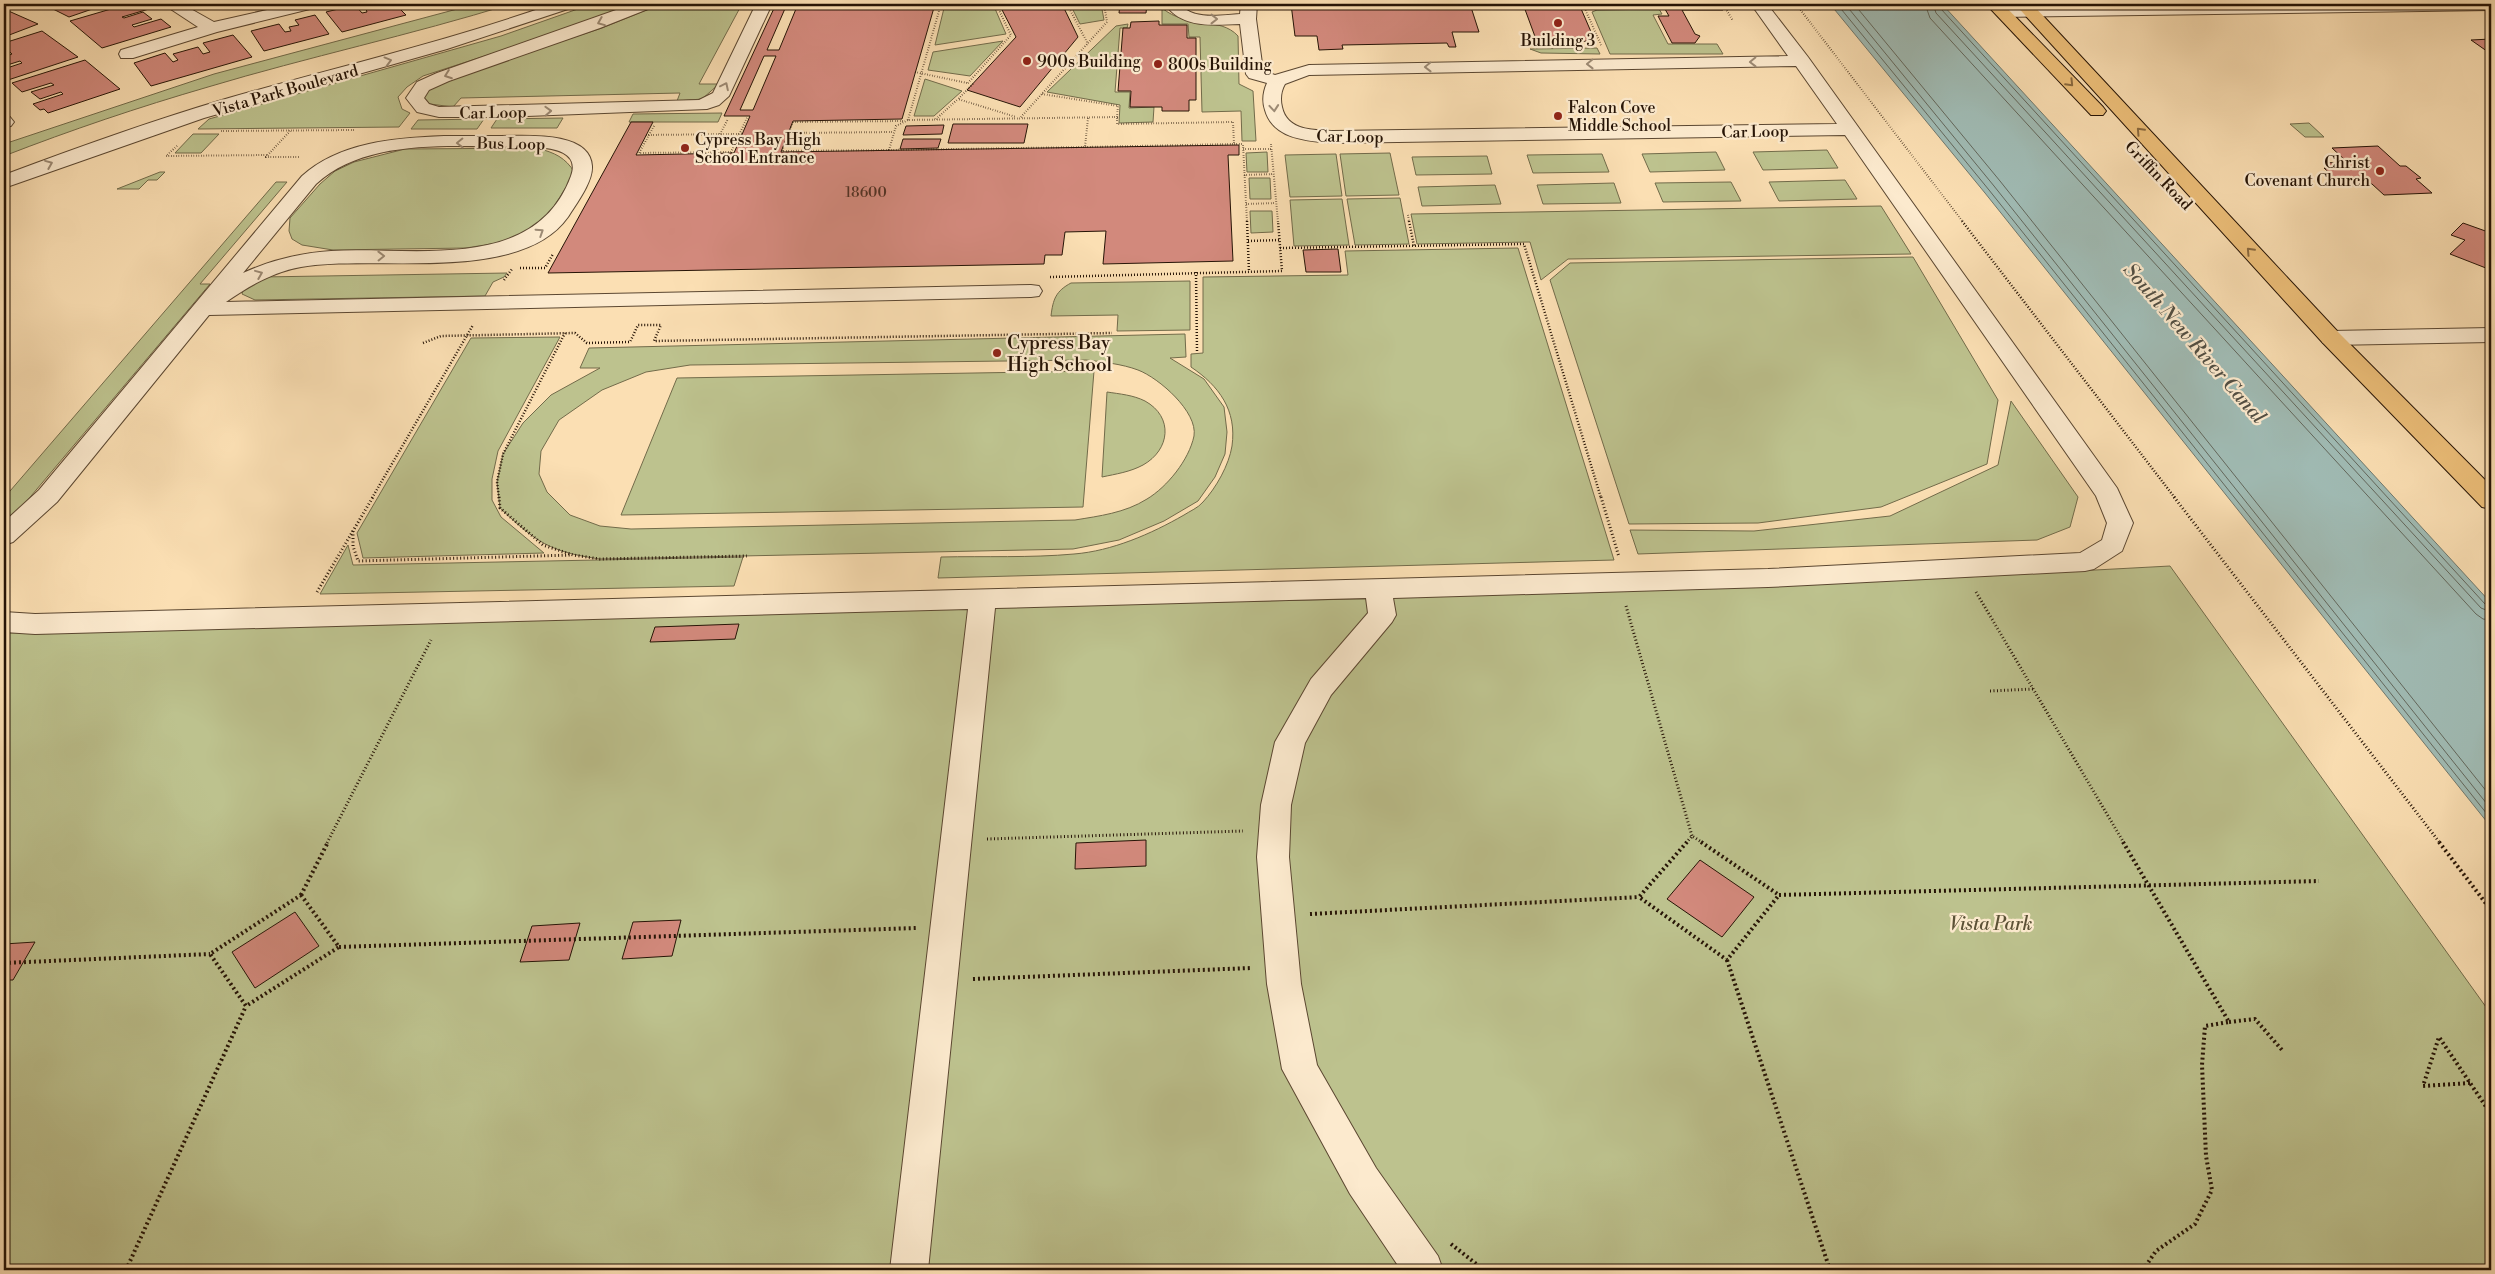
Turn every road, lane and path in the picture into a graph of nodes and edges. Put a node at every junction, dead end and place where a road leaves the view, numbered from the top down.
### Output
1 (171, 4) edge
2 (312, 4) edge
3 (528, 4) edge
4 (568, 4) edge
5 (644, 4) edge
6 (764, 4) edge
7 (941, 4) edge
8 (996, 4) edge
9 (1067, 4) edge
10 (1104, 4) edge
11 (1173, 4) edge
12 (1722, 4) edge
13 (1759, 4) edge
14 (1796, 4) edge
15 (2491, 5) edge
16 (2224, 6) edge
17 (2094, 7) edge
18 (1658, 8) dead end
19 (1998, 8) edge
20 (2027, 8) edge
21 (1248, 11) edge
22 (1733, 21) dead end
23 (212, 28) junction
24 (1088, 44) junction
25 (1604, 52) dead end
26 (127, 54) dead end
27 (1802, 61) junction
28 (915, 72) dead end
29 (922, 73) junction
30 (1278, 81) junction
31 (968, 83) junction
32 (1042, 94) junction
33 (958, 99) junction
34 (729, 116) dead end
35 (1274, 116) junction
36 (1117, 117) junction
37 (747, 118) dead end
38 (1021, 118) junction
39 (1088, 118) junction
40 (935, 119) junction
41 (907, 120) junction
42 (655, 124) dead end
43 (1850, 129) junction
44 (364, 130) dead end
45 (93, 131) dead end
46 (214, 131) dead end
47 (290, 131) junction
48 (894, 132) junction
49 (789, 133) junction
50 (720, 134) junction
51 (741, 134) junction
52 (647, 135) junction
53 (68, 139) dead end
54 (179, 144) dead end
55 (1234, 144) junction
56 (1085, 147) junction
57 (1243, 149) junction
58 (1271, 149) junction
59 (83, 150) junction
60 (889, 150) junction
61 (268, 155) junction
62 (294, 163) dead end
63 (1274, 174) junction
64 (1244, 175) junction
65 (4, 182) edge
66 (1276, 203) junction
67 (1246, 204) junction
68 (281, 214) junction
69 (1408, 215) dead end
70 (530, 238) junction
71 (1280, 240) junction
72 (1248, 241) junction
73 (1414, 246) junction
74 (1280, 248) junction
75 (333, 257) junction
76 (1196, 272) junction
77 (1249, 272) junction
78 (1031, 291) joint
79 (486, 303) junction
80 (203, 309) junction
81 (565, 333) junction
82 (1112, 333) dead end
83 (467, 335) junction
84 (2491, 335) edge
85 (2331, 338) junction
86 (423, 343) dead end
87 (1197, 351) dead end
88 (2491, 501) edge
89 (353, 530) junction
90 (4, 536) edge
91 (573, 555) junction
92 (747, 556) dead end
93 (1626, 581) junction
94 (1378, 587) junction
95 (1974, 589) dead end
96 (983, 598) junction
97 (301, 618) junction
98 (4, 622) edge
99 (432, 638) dead end
100 (2033, 689) junction
101 (1990, 691) dead end
102 (1249, 831) dead end
103 (1692, 836) junction
104 (982, 840) dead end
105 (2319, 881) dead end
106 (2149, 886) junction
107 (300, 895) junction
108 (1779, 895) junction
109 (1638, 896) junction
110 (2491, 910) edge
111 (1302, 914) dead end
112 (920, 928) dead end
113 (339, 947) junction
114 (210, 954) junction
115 (1727, 960) junction
116 (4, 963) edge
117 (1252, 968) dead end
118 (962, 979) dead end
119 (246, 1006) junction
120 (2229, 1022) junction
121 (2282, 1050) dead end
122 (2470, 1083) junction
123 (2491, 1114) edge
124 (1446, 1240) dead end
125 (126, 1270) edge
126 (909, 1270) edge
127 (1424, 1270) edge
128 (1484, 1270) edge
129 (1830, 1270) edge
130 (2143, 1270) edge

1 - 23 street
2 - 23 street
3 - 45 street, Vista Park Boulevard
59 -> 4 street, Vista Park Boulevard
5 -> 6 street, Car Loop
7 - 29 path
8 - 31 path
9 - 24 path
10 - 24 path
11 -> 21 street
12 - 22 path
13 - 27 street
14 - 110 path
15 - 16 street
16 - 17 street
17 - 20 street
18 - 25 path
19 - 20 street
19 -> 85 main road, Griffin Road
85 -> 20 main road, Griffin Road
21 - 30 street
23 - 26 street
24 - 32 path
27 -> 30 street
27 - 43 street
28 - 29 path
29 - 31 path
29 - 41 path
30 -> 35 street
31 - 33 path
32 - 36 path
32 - 38 path
33 - 38 path
33 - 40 path
34 - 50 path
35 - 43 street, Car Loop
35 - 58 path
36 - 39 path
36 - 55 path
37 - 51 path
38 - 39 path
38 - 40 path
39 - 56 path
40 - 41 path
41 - 48 path
41 - 49 path
42 - 52 path
43 - 93 street
44 - 47 path
46 - 47 path
47 - 61 path
48 - 49 path
48 - 60 path
49 - 60 path
50 - 51 path
50 - 52 path
51 - 52 path
53 - 59 street
54 - 61 path
55 - 56 path
55 - 57 path
56 - 60 path
57 - 58 path
57 - 64 path
58 - 63 path
65 -> 59 street, Vista Park Boulevard
61 - 62 path
63 - 64 path
63 - 66 path
64 - 67 path
66 - 67 path
66 - 71 path
67 - 72 path
70 -> 68 street, Bus Loop
68 - 75 street, Bus Loop
68 - 80 street, Bus Loop
69 - 73 path
75 -> 70 street, Bus Loop
70 - 79 path
71 - 72 path
71 - 74 path
72 - 77 path
73 - 74 path
73 - 93 path
74 - 77 path
80 -> 75 street, Bus Loop
76 - 77 path
76 - 78 path
76 - 87 path
78 - 79 street
79 - 80 street
79 - 83 path
80 - 90 street
81 - 82 path
81 - 83 path
81 - 91 path
83 - 86 path
83 - 89 path
84 - 85 street
85 - 88 main road, Griffin Road
89 - 91 path
89 - 97 path
91 - 92 path
93 - 94 street
93 - 103 path
94 - 96 street
94 - 127 street
95 - 100 path
96 - 97 street
96 - 126 street
97 - 98 street
99 - 107 path
100 - 101 path
100 - 106 path
102 - 104 path
103 - 108 path
103 - 109 path
105 - 106 path
106 - 108 path
106 - 120 path
107 - 113 path
107 - 114 path
108 - 115 path
109 - 111 path
109 - 115 path
112 - 113 path
113 - 119 path
114 - 116 path
114 - 119 path
115 - 129 path
117 - 118 path
119 - 125 path
120 - 121 path
120 - 130 path
122 - 122 path
122 - 123 path
124 - 128 path

